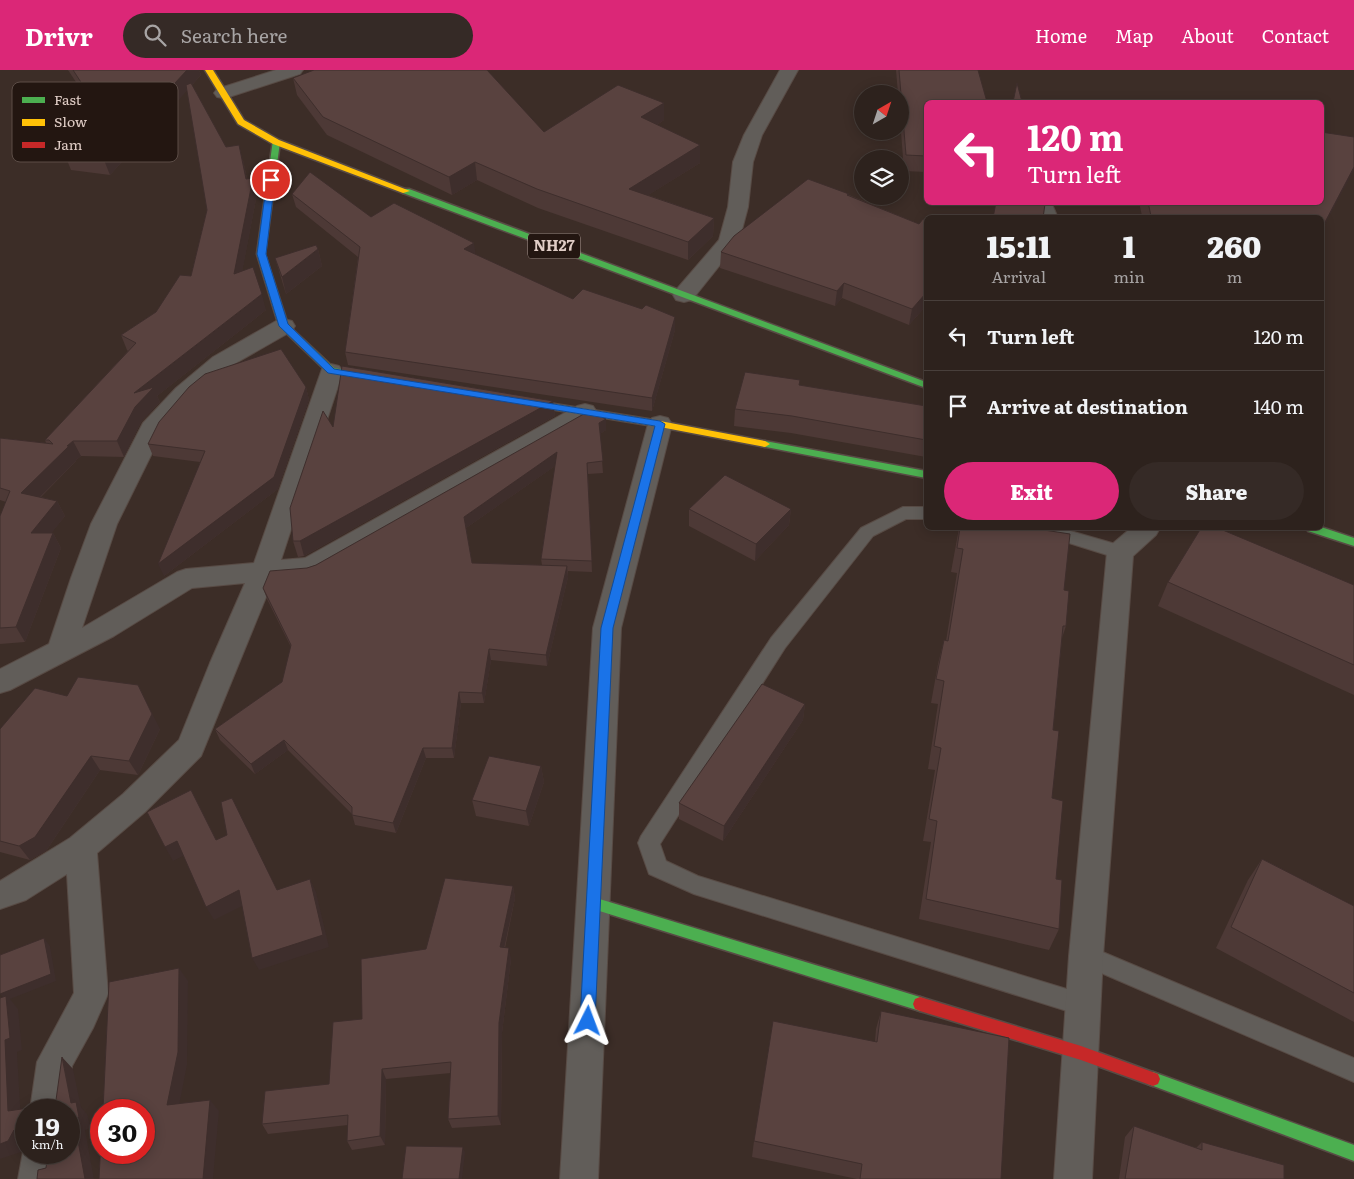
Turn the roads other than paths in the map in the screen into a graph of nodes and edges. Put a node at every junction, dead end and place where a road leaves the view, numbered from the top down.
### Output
1 (209, 70) edge
2 (294, 70) edge
3 (789, 70) edge
4 (223, 93) junction
5 (276, 142) junction
6 (684, 295) junction
7 (284, 326) junction
8 (331, 371) junction
9 (390, 381) edge
10 (924, 384) edge
11 (507, 400) edge
12 (585, 412) junction
13 (660, 424) junction
14 (924, 475) edge
15 (924, 513) edge
16 (1324, 529) edge
17 (1047, 530) edge
18 (1145, 530) edge
19 (1354, 542) edge
20 (1120, 552) junction
21 (264, 571) junction
22 (61, 651) junction
23 (0, 682) edge
24 (81, 848) junction
25 (0, 895) edge
26 (593, 903) junction
27 (1086, 956) junction
28 (1083, 1005) junction
29 (1081, 1053) junction
30 (1354, 1070) edge
31 (50, 1099) edge
32 (1354, 1153) edge
33 (39, 1164) edge
34 (37, 1179) edge
35 (580, 1179) edge
36 (1073, 1179) edge

1 - 4 main road, NH27
2 - 4 street
3 - 6 street
4 - 5 main road, NH27
5 - 6 main road, NH27
5 - 7 main road
6 - 10 main road, NH27
7 - 8 main road
7 - 22 street
8 - 9 main road
8 - 21 street
11 - 12 main road
12 - 13 main road
12 - 21 street
13 - 14 main road
13 - 26 street
15 - 28 lane
16 - 19 main road
17 - 20 lane
18 - 20 street
20 - 27 street
21 - 22 street
21 - 24 street
22 - 23 street
24 - 25 street
24 - 31 street
26 - 29 main road
26 - 35 street
27 - 28 street
27 - 30 lane
28 - 29 street
29 - 32 main road
29 - 36 street
33 - 34 street

